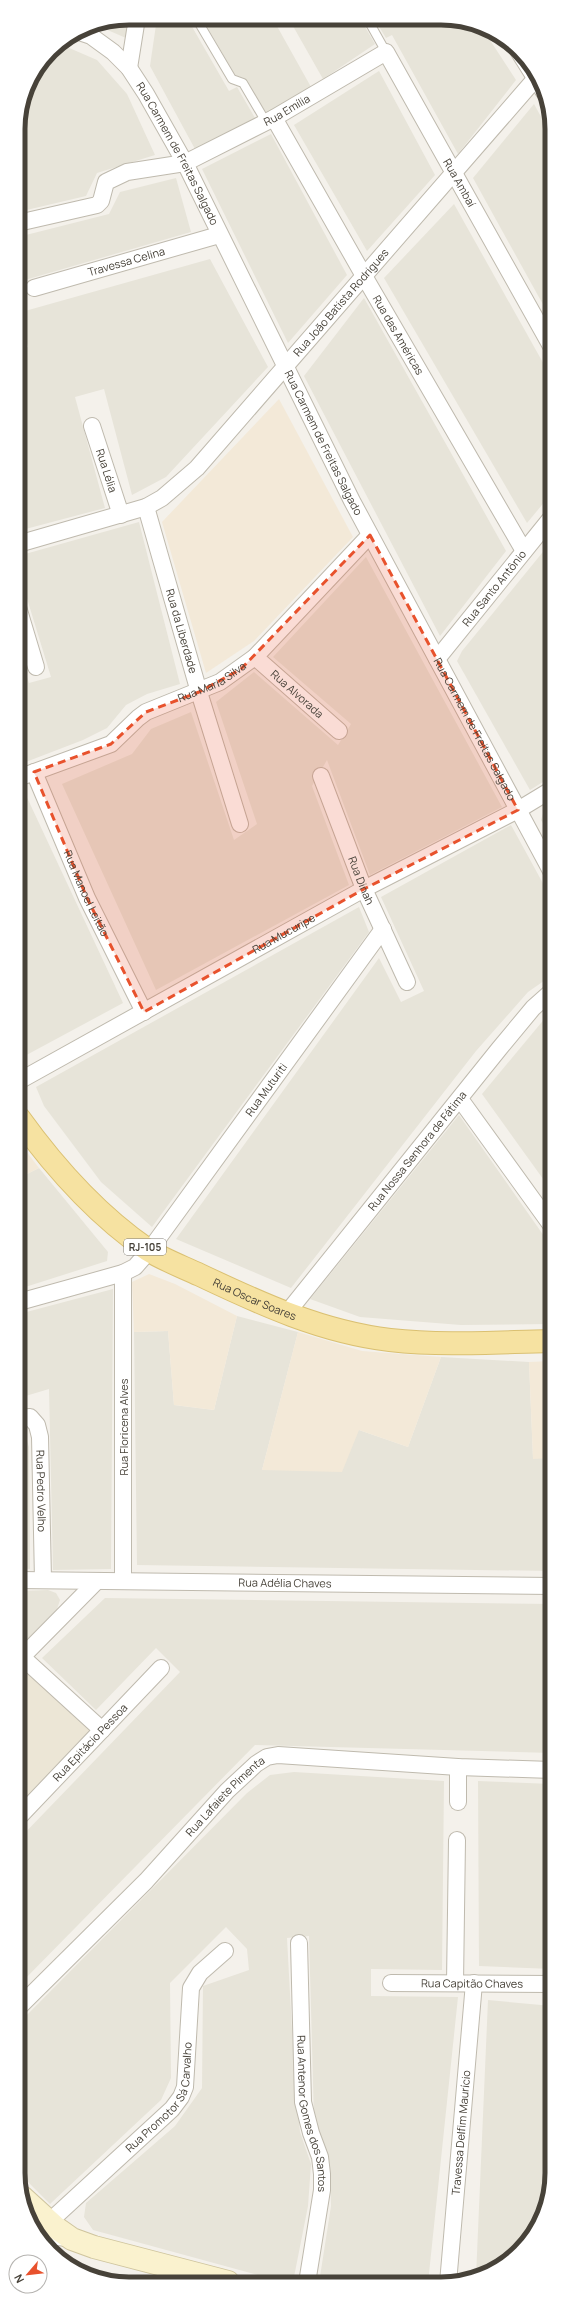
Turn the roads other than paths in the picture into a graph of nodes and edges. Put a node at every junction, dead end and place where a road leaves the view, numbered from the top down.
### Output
1 (136, 25) edge
2 (200, 25) edge
3 (371, 25) edge
4 (85, 35) edge
5 (386, 52) junction
6 (130, 68) junction
7 (533, 81) edge
8 (270, 120) junction
9 (185, 163) junction
10 (454, 174) junction
11 (25, 222) edge
12 (219, 235) junction
13 (364, 276) junction
14 (34, 288) dead end
15 (545, 335) edge
16 (284, 366) junction
17 (92, 426) dead end
18 (146, 507) junction
19 (121, 515) junction
20 (545, 525) edge
21 (370, 535) junction
22 (25, 542) edge
23 (524, 551) junction
24 (25, 630) edge
25 (255, 657) junction
26 (437, 659) junction
27 (36, 667) dead end
28 (199, 692) junction
29 (339, 731) dead end
30 (34, 772) junction
31 (25, 775) edge
32 (321, 776) dead end
33 (545, 794) edge
34 (518, 810) junction
35 (240, 824) dead end
36 (545, 860) edge
37 (364, 889) junction
38 (383, 929) junction
39 (407, 982) dead end
40 (545, 997) edge
41 (144, 1012) junction
42 (25, 1078) edge
43 (460, 1099) junction
44 (25, 1126) edge
45 (545, 1217) edge
46 (149, 1251) junction
47 (123, 1273) junction
48 (25, 1300) edge
49 (287, 1313) junction
50 (545, 1342) edge
51 (25, 1417) edge
52 (25, 1580) edge
53 (43, 1580) junction
54 (97, 1581) junction
55 (123, 1581) junction
56 (545, 1586) edge
57 (25, 1654) edge
58 (25, 1663) edge
59 (161, 1668) dead end
60 (102, 1730) junction
61 (458, 1768) junction
62 (545, 1770) edge
63 (458, 1802) dead end
64 (25, 1811) edge
65 (457, 1840) dead end
66 (298, 1943) dead end
67 (226, 1951) dead end
68 (391, 1983) dead end
69 (455, 1983) junction
70 (474, 1983) junction
71 (545, 1984) edge
72 (25, 2001) edge
73 (35, 2215) edge
74 (44, 2229) edge
75 (449, 2276) edge
76 (209, 2277) edge
77 (308, 2277) edge

1 - 6 street
2 - 8 lane
3 - 5 lane, Rua Ambaí
4 - 6 street, Rua Carmem de Freitas Salgado
5 - 8 street, Rua Emília
5 - 10 street, Rua Ambaí
6 - 9 street, Rua Carmem de Freitas Salgado
7 - 10 street, Rua João Batista Rodrigues
8 - 9 street, Rua Emília
8 - 13 street, Rua das Américas
9 - 11 street, Rua Emília
9 - 12 street, Rua Carmem de Freitas Salgado
10 - 13 street, Rua João Batista Rodrigues
10 - 15 street, Rua Ambaí
12 - 14 street, Travessa Celina
12 - 16 street, Rua Carmem de Freitas Salgado
13 - 16 street, Rua João Batista Rodrigues
13 - 23 street, Rua das Américas
16 - 18 street, Rua João Batista Rodrigues
16 - 21 street, Rua Carmem de Freitas Salgado
17 - 19 street, Rua Lélia
18 - 19 street, Rua João Batista Rodrigues
18 - 28 street, Rua da Liberdade
19 - 22 street, Rua João Batista Rodrigues
20 - 23 street, Rua Santo Antônio
21 - 25 street, Rua Maria Silva
21 - 26 street, Rua Carmem de Freitas Salgado
23 - 26 street, Rua Santo Antônio
24 - 27 street
25 - 28 street, Rua Maria Silva
25 - 29 street, Rua Alvorada
26 - 34 street, Rua Carmem de Freitas Salgado
28 - 30 street, Rua Maria Silva
28 - 35 street, Rua da Liberdade
30 - 31 street, Rua Maria Silva
30 - 41 street, Rua Manoel Leitão
32 - 37 street, Rua Dinah
33 - 34 street, Rua Mucuripe
34 - 36 street, Rua Carmem de Freitas Salgado
34 - 37 street, Rua Mucuripe
37 - 38 street, Rua Dinah
37 - 41 street, Rua Mucuripe
38 - 39 street, Rua Dinah
38 - 46 street, Rua Muturiti
40 - 43 street, Rua Nossa Senhora de Fátima
41 - 42 street, Rua Mucuripe
43 - 45 street
43 - 49 street, Rua Nossa Senhora de Fátima
44 - 46 main road, Rua Oscar Soares / RJ-105
46 - 47 street, Rua Muturiti
46 - 49 main road, Rua Oscar Soares / RJ-105
47 - 48 street, Rua Muturiti
47 - 55 street, Rua Floricena Alves
49 - 50 main road, Rua Oscar Soares / RJ-105
51 - 53 street, Rua Pedro Velho
52 - 53 street, Rua Adélia Chaves
53 - 54 street, Rua Adélia Chaves
54 - 55 street, Rua Adélia Chaves
54 - 57 street
55 - 56 street, Rua Adélia Chaves
58 - 60 street
59 - 60 street, Rua Epitácio Pessoa
60 - 64 street, Rua Epitácio Pessoa
61 - 62 street, Rua Lafaiete Pimenta
61 - 63 street
61 - 72 street, Rua Lafaiete Pimenta
65 - 69 street
66 - 77 street, Rua Antenor Gomes dos Santos
67 - 74 street, Rua Promotor Sá Carvalho
68 - 69 street, Rua Capitão Chaves
69 - 70 street, Rua Capitão Chaves
70 - 71 street, Rua Capitão Chaves
70 - 75 street, Travessa Delfim Maurício
73 - 74 street
74 - 76 street

